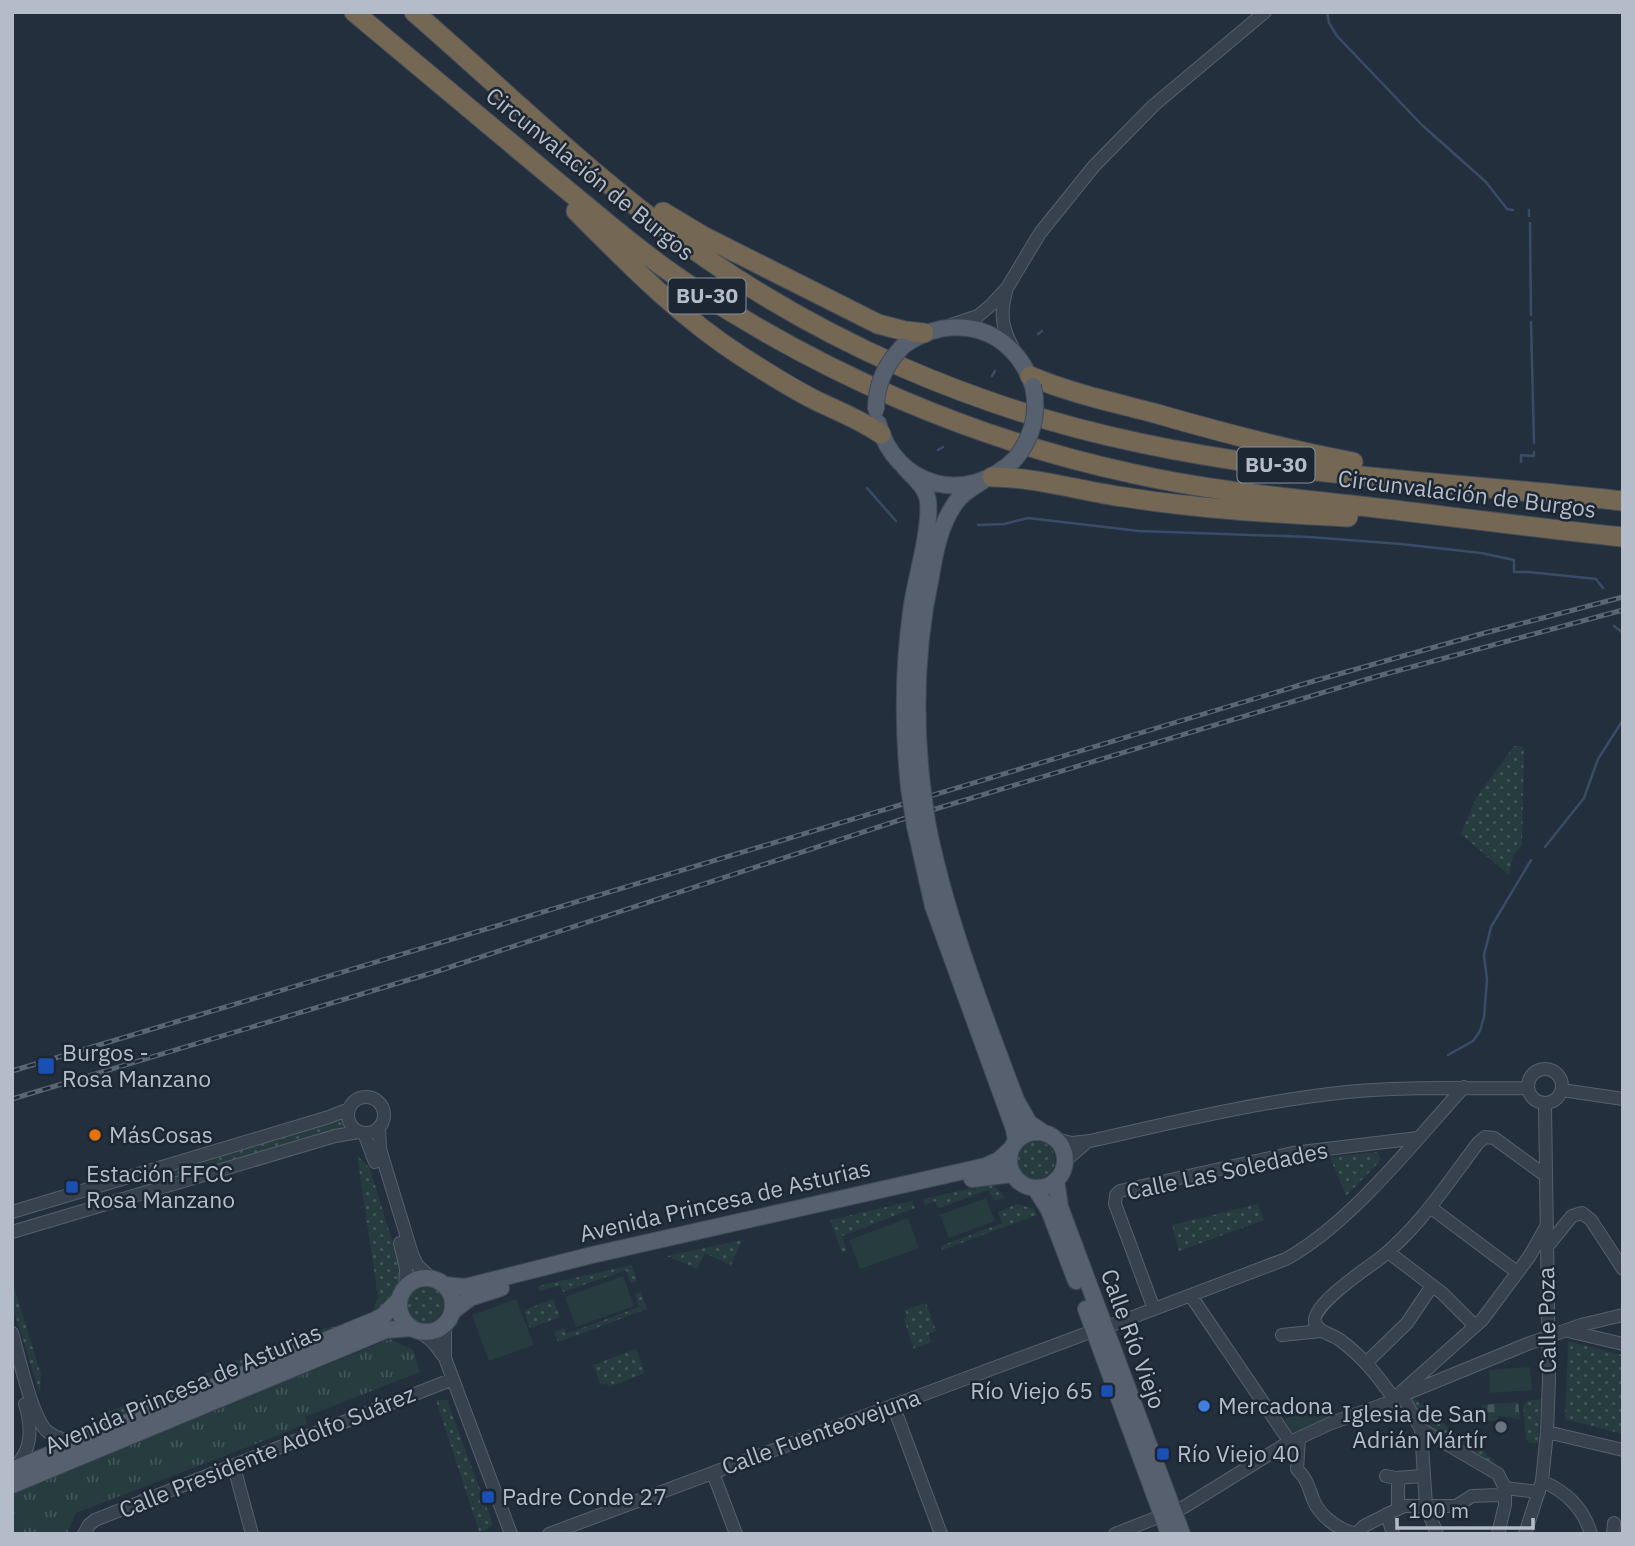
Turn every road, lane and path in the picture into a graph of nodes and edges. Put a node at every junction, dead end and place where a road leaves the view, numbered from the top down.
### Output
1 (354, 12) edge
2 (1265, 12) edge
3 (419, 17) edge
4 (488, 125) junction
5 (1007, 288) junction
6 (930, 331) junction
7 (1016, 354) junction
8 (1031, 381) junction
9 (881, 434) junction
10 (904, 467) junction
11 (987, 479) junction
12 (1558, 494) junction
13 (1623, 501) edge
14 (1614, 536) edge
15 (916, 786) junction
16 (921, 824) junction
17 (1433, 1087) junction
18 (1464, 1087) junction
19 (1528, 1088) junction
20 (1562, 1090) junction
21 (1623, 1099) edge
22 (1545, 1104) junction
23 (349, 1109) junction
24 (1442, 1111) junction
25 (379, 1127) junction
26 (361, 1133) junction
27 (1049, 1136) junction
28 (1418, 1138) junction
29 (1090, 1141) junction
30 (1014, 1145) junction
31 (1065, 1161) junction
32 (1013, 1174) junction
33 (1546, 1177) junction
34 (1056, 1180) junction
35 (1035, 1188) junction
36 (1430, 1207) junction
37 (12, 1212) edge
38 (1546, 1227) junction
39 (12, 1232) edge
40 (1546, 1248) junction
41 (1388, 1252) junction
42 (1623, 1269) edge
43 (1517, 1272) junction
44 (432, 1278) junction
45 (1432, 1286) junction
46 (402, 1294) junction
47 (1191, 1296) junction
48 (1154, 1309) junction
49 (1623, 1315) edge
50 (449, 1317) junction
51 (1318, 1325) junction
52 (1475, 1326) junction
53 (1099, 1329) junction
54 (415, 1330) junction
55 (1568, 1331) junction
56 (12, 1333) edge
57 (1282, 1335) dead end
58 (1548, 1337) junction
59 (1623, 1344) edge
60 (445, 1358) junction
61 (12, 1360) edge
62 (1367, 1362) junction
63 (453, 1379) junction
64 (1398, 1397) junction
65 (893, 1405) junction
66 (1421, 1429) junction
67 (1547, 1432) junction
68 (90, 1438) junction
69 (1295, 1440) junction
70 (1623, 1450) edge
71 (234, 1467) junction
72 (12, 1470) edge
73 (713, 1472) junction
74 (1423, 1476) junction
75 (12, 1485) edge
76 (1540, 1487) junction
77 (1504, 1489) junction
78 (1426, 1506) junction
79 (1392, 1511) junction
80 (1168, 1514) junction
81 (85, 1532) edge
82 (252, 1534) edge
83 (511, 1534) edge
84 (549, 1534) edge
85 (736, 1534) edge
86 (941, 1534) edge
87 (1115, 1534) edge
88 (1169, 1534) edge
89 (1182, 1534) edge
90 (1356, 1534) edge
91 (1393, 1534) edge
92 (1437, 1534) edge
93 (1498, 1534) edge
94 (1525, 1534) edge
95 (1591, 1534) edge

1 - 4 highway, Circunvalación de Burgos / BU-30
2 - 5 street
3 - 6 highway
3 - 12 highway, Circunvalación de Burgos / BU-30
4 - 9 highway
4 - 14 highway, Circunvalación de Burgos / BU-30
5 - 6 street
5 - 7 street
6 - 7 main road
6 - 9 main road, bridge
7 - 8 main road
8 - 11 main road, bridge
8 - 12 highway
9 - 10 main road
10 - 11 main road
10 - 15 main road
11 - 14 highway
11 - 15 main road
12 - 13 highway, Circunvalación de Burgos / BU-30
15 - 16 main road, bridge
16 - 27 main road
16 - 30 main road
17 - 18 street
17 - 24 street
17 - 29 street
18 - 19 street
18 - 24 street, Calle Fuenteovejuna
19 - 20 street
19 - 22 street
20 - 21 street
20 - 22 street
22 - 33 street, Calle Poza
23 - 25 street
23 - 26 street
23 - 37 street
24 - 28 street, Calle Fuenteovejuna
25 - 26 street
25 - 44 street
26 - 39 street
26 - 46 street
27 - 29 street
27 - 30 main road
27 - 31 main road
28 - 47 street, Calle Fuenteovejuna
28 - 48 street, Calle Las Soledades
29 - 31 street
30 - 32 main road
30 - 44 main road, Avenida Princesa de Asturias
31 - 34 main road
32 - 35 main road
32 - 50 main road, Avenida Princesa de Asturias
33 - 36 street
33 - 38 street, Calle Poza
34 - 35 main road
34 - 53 main road, Calle Río Viejo
35 - 53 main road, Calle Río Viejo
36 - 41 street
36 - 43 street
38 - 40 street, Calle Poza
38 - 43 street
40 - 42 street
40 - 58 street, Calle Poza
41 - 45 street
41 - 51 street
43 - 52 street
44 - 46 main road
44 - 50 main road
45 - 52 street
45 - 62 street
46 - 54 main road
46 - 68 main road, Avenida Princesa de Asturias
47 - 48 street, Calle Fuenteovejuna
47 - 69 street
48 - 53 street, Calle Fuenteovejuna
49 - 55 street
50 - 54 main road
50 - 60 street
51 - 57 street
51 - 62 street
52 - 64 street
53 - 65 street, Calle Fuenteovejuna
53 - 80 main road, Calle Río Viejo
54 - 60 street
54 - 75 main road, Avenida Princesa de Asturias
55 - 58 street
55 - 59 street
56 - 68 street, Avenida Princesa de Asturias
58 - 64 street
58 - 67 street, Calle Poza
60 - 63 street
61 - 72 street, Avenida Princesa de Asturias
62 - 64 street
63 - 71 street, Calle Presidente Adolfo Suárez
63 - 83 street
64 - 66 street
64 - 69 street
65 - 73 street, Calle Fuenteovejuna
65 - 86 street
66 - 74 street
66 - 77 street
67 - 70 street
67 - 76 street, Calle Poza
68 - 72 main road, Avenida Princesa de Asturias
69 - 80 street
69 - 90 street
71 - 81 street, Calle Presidente Adolfo Suárez
71 - 82 street
73 - 84 street, Calle Fuenteovejuna
73 - 85 street
74 - 78 street
74 - 79 street
76 - 77 street
76 - 94 street, Calle Poza
76 - 95 street
77 - 78 street
77 - 93 street
78 - 79 street
78 - 92 street
79 - 90 street
79 - 91 street
80 - 87 street
80 - 88 main road, Calle Río Viejo
80 - 89 main road, Calle Río Viejo

